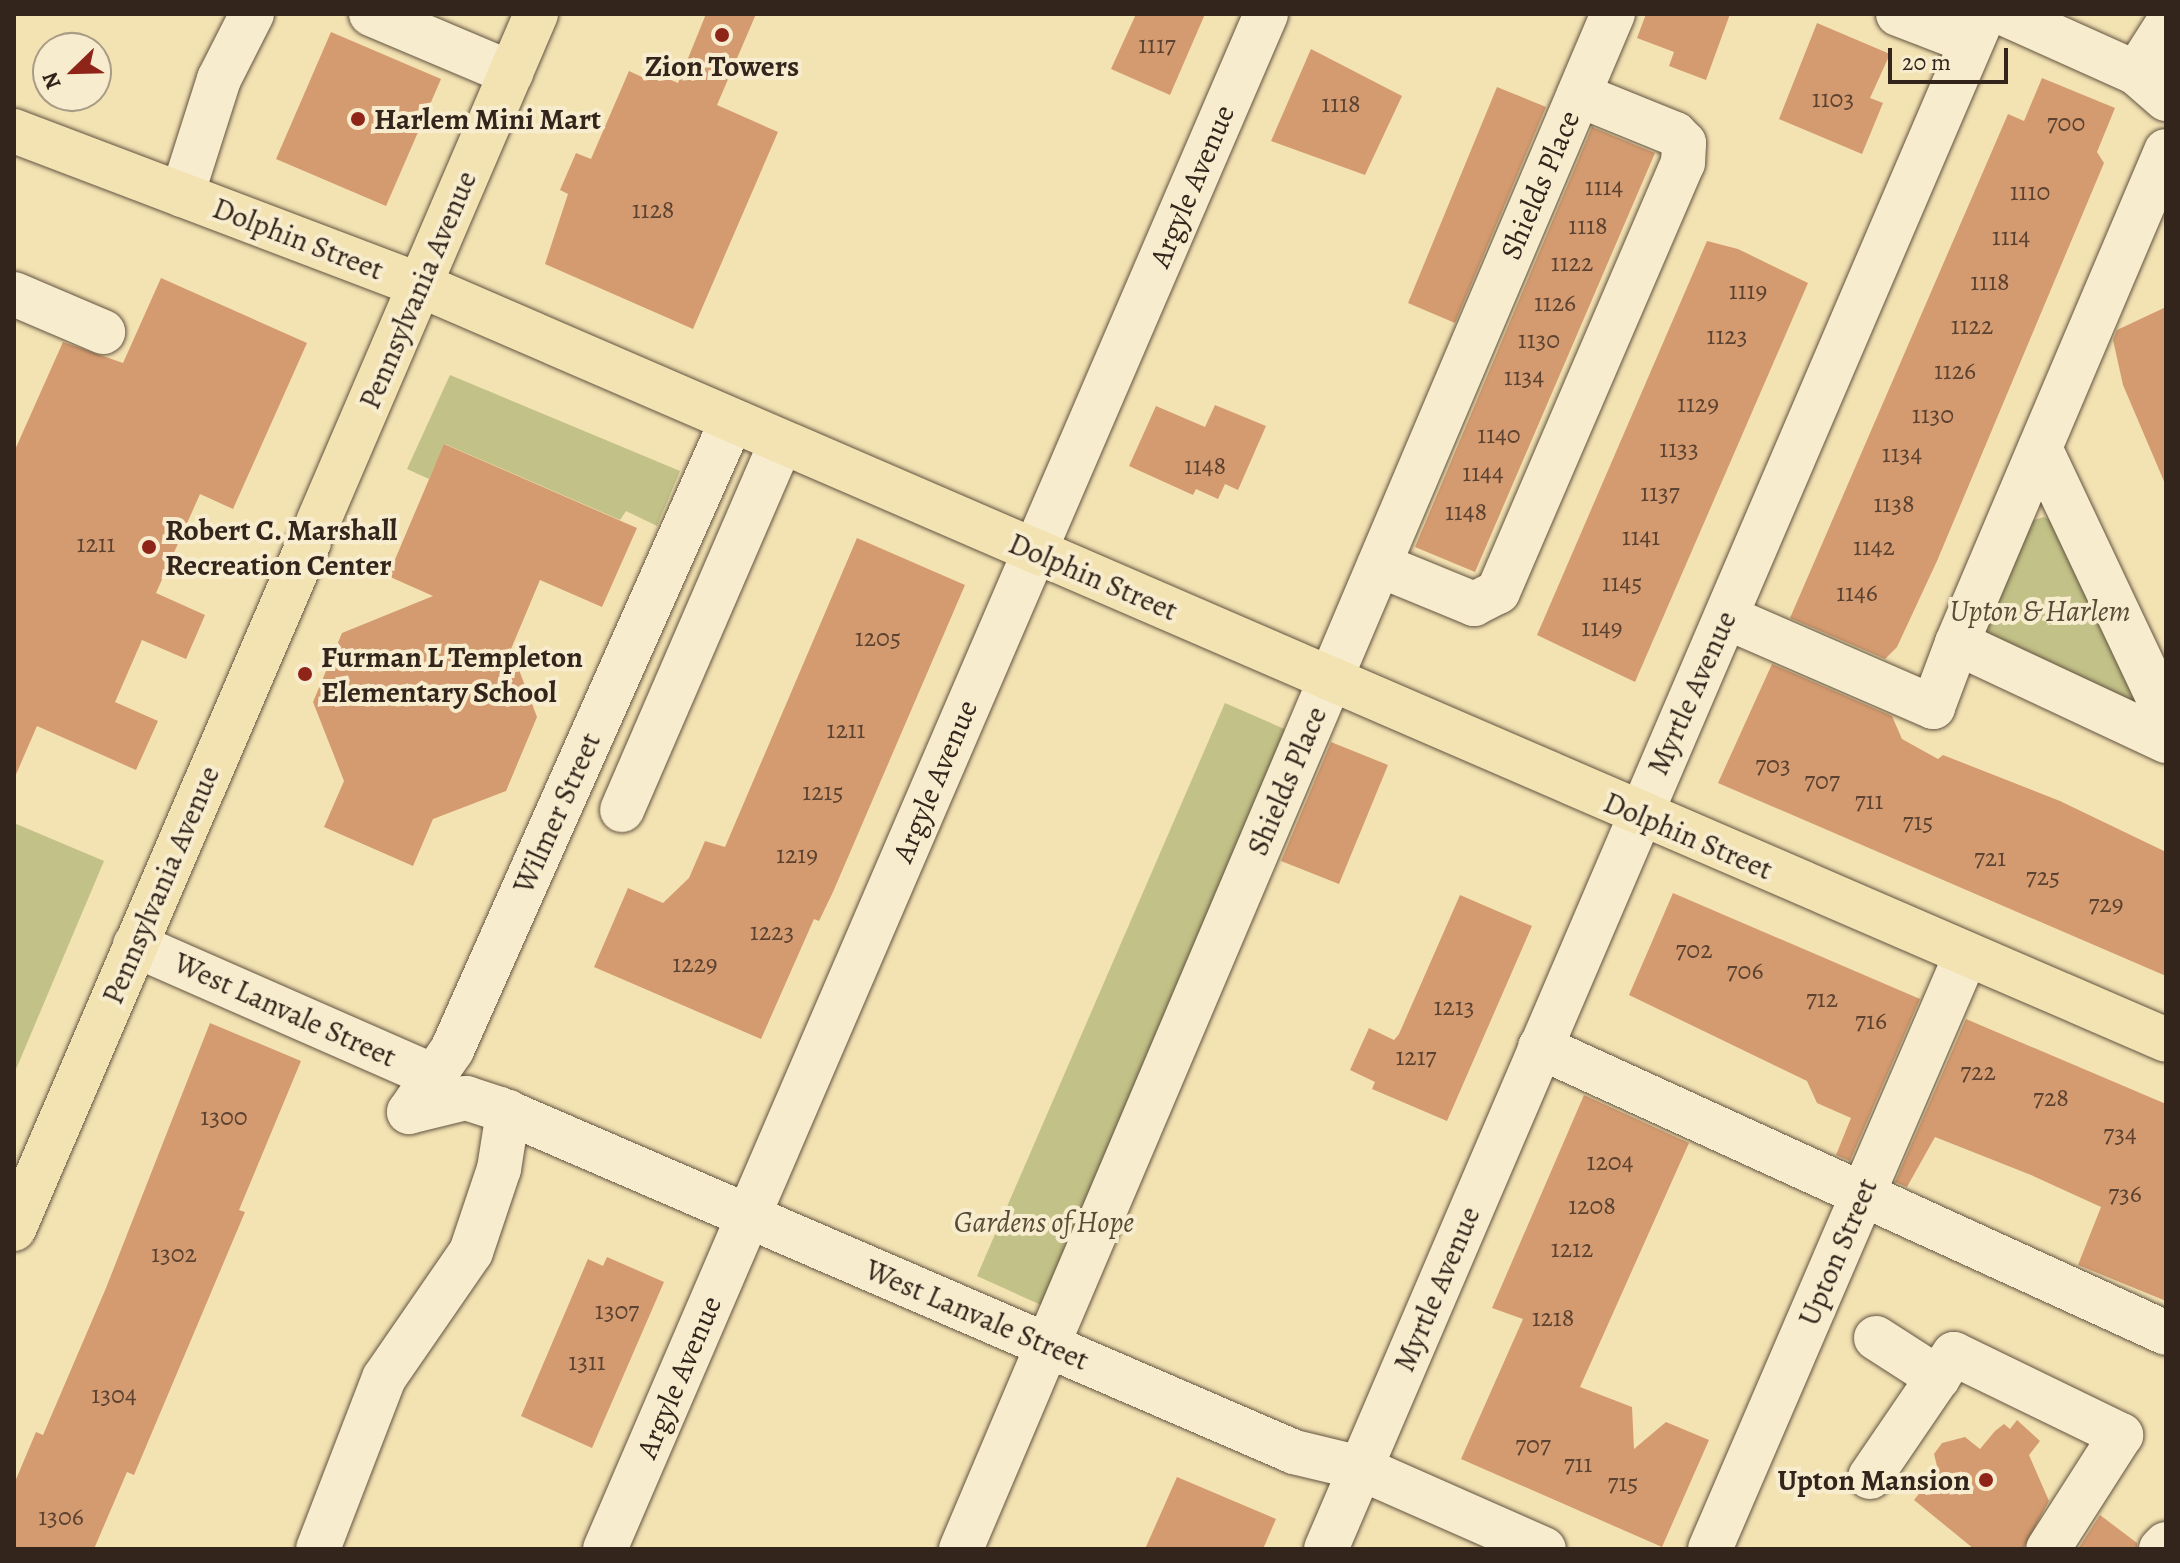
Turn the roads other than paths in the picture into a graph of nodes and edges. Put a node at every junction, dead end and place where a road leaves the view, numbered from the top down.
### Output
1 (252, 14) edge
2 (536, 14) edge
3 (1266, 14) edge
4 (1613, 14) edge
5 (1898, 14) edge
6 (2005, 14) edge
7 (386, 17) edge
8 (2166, 26) edge
9 (1978, 28) edge
10 (511, 73) junction
11 (2151, 86) edge
12 (1579, 95) junction
13 (14, 131) edge
14 (2166, 151) edge
15 (182, 195) junction
16 (420, 285) junction
17 (14, 294) edge
18 (103, 332) dead end
19 (732, 420) junction
20 (781, 442) junction
21 (2040, 448) junction
22 (1035, 552) junction
23 (1379, 565) junction
24 (1726, 617) junction
25 (1957, 643) junction
26 (1330, 680) junction
27 (2166, 714) edge
28 (2166, 741) edge
29 (622, 810) dead end
30 (1638, 815) junction
31 (135, 945) junction
32 (1966, 955) junction
33 (2166, 1040) edge
34 (1540, 1047) junction
35 (434, 1076) junction
36 (409, 1112) joint
37 (508, 1112) junction
38 (1862, 1196) junction
39 (748, 1216) junction
40 (14, 1229) edge
41 (2166, 1333) edge
42 (1876, 1338) dead end
43 (1048, 1345) junction
44 (1938, 1378) junction
45 (1360, 1468) junction
46 (1870, 1477) dead end
47 (2166, 1544) edge
48 (318, 1549) edge
49 (605, 1549) edge
50 (961, 1549) edge
51 (1326, 1549) edge
52 (1544, 1549) edge
53 (1710, 1549) edge
54 (2048, 1549) edge
55 (2161, 1549) edge

1 - 15 street
2 - 10 main road, Pennsylvania Avenue
3 - 22 street, Argyle Avenue
4 - 12 street, Shields Place
5 - 9 street
6 - 11 street
7 - 10 street
8 - 11 street
9 - 24 street, Myrtle Avenue
10 - 16 main road, Pennsylvania Avenue
12 - 23 street, Shields Place
12 - 23 street
13 - 15 main road, Dolphin Street
14 - 21 street
15 - 16 main road, Dolphin Street
16 - 19 main road, Dolphin Street
16 - 31 main road, Pennsylvania Avenue
17 - 18 street
19 - 20 main road, Dolphin Street
19 - 35 street, Wilmer Street
20 - 22 main road, Dolphin Street
20 - 29 street
21 - 25 street
21 - 27 street
22 - 26 main road, Dolphin Street
22 - 39 street, Argyle Avenue
23 - 26 street, Shields Place
24 - 25 street
24 - 30 street, Myrtle Avenue
25 - 28 street
26 - 30 main road, Dolphin Street
26 - 43 street, Shields Place
30 - 32 main road, Dolphin Street
30 - 34 street, Myrtle Avenue
31 - 35 street, West Lanvale Street
31 - 40 main road, Pennsylvania Avenue
32 - 33 main road, Dolphin Street
32 - 38 street, Upton Street
34 - 38 street
34 - 45 street, Myrtle Avenue
35 - 36 street, Wilmer Street
36 - 37 street, West Lanvale Street
37 - 39 street, West Lanvale Street
37 - 48 street
38 - 41 street
38 - 53 street, Upton Street
39 - 43 street, West Lanvale Street
39 - 49 street, Argyle Avenue
42 - 44 street
43 - 45 street, West Lanvale Street
43 - 50 street, Shields Place
44 - 46 street
44 - 54 street
45 - 51 street, Myrtle Avenue
45 - 52 street, West Lanvale Street
47 - 55 street

